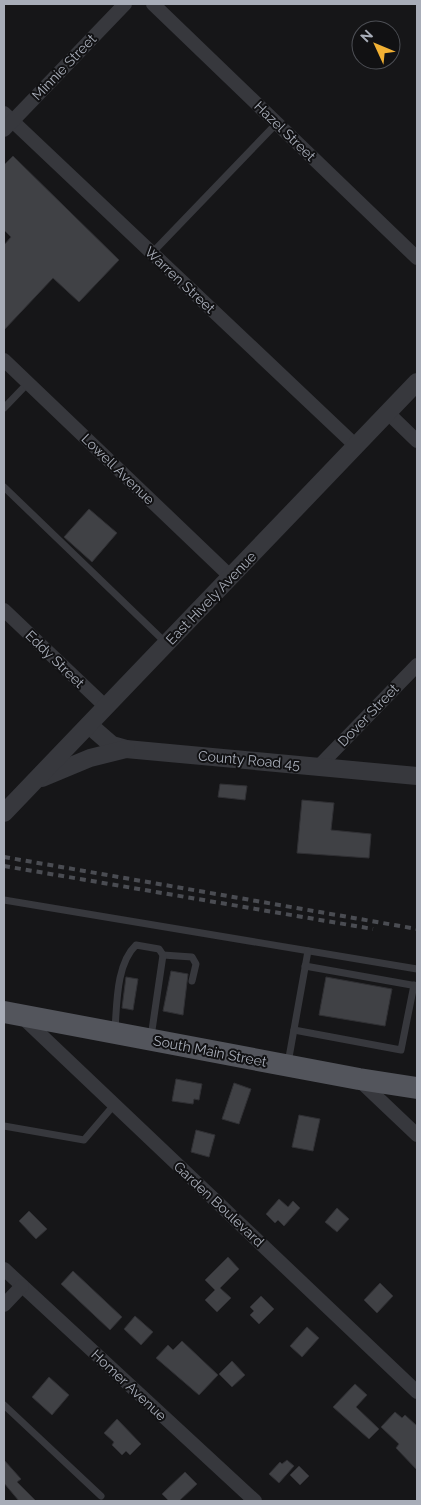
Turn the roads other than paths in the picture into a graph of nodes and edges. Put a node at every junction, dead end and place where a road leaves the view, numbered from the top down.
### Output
1 (125, 4) edge
2 (153, 4) edge
3 (7, 121) edge
4 (276, 123) junction
5 (152, 253) junction
6 (417, 258) edge
7 (4, 360) edge
8 (417, 382) edge
9 (28, 383) junction
10 (4, 408) edge
11 (388, 413) junction
12 (417, 441) edge
13 (356, 446) junction
14 (4, 488) edge
15 (232, 577) junction
16 (4, 610) edge
17 (167, 644) junction
18 (417, 665) edge
19 (106, 707) junction
20 (89, 725) junction
21 (126, 750) junction
22 (319, 766) junction
23 (417, 776) edge
24 (34, 781) junction
25 (8, 804) edge
26 (4, 900) edge
27 (308, 951) junction
28 (163, 955) junction
29 (305, 966) junction
30 (417, 969) edge
31 (192, 981) dead end
32 (416, 986) edge
33 (12, 1014) edge
34 (294, 1030) junction
35 (114, 1033) junction
36 (150, 1040) junction
37 (287, 1066) junction
38 (359, 1079) junction
39 (417, 1088) edge
40 (114, 1105) junction
41 (4, 1126) edge
42 (417, 1135) edge
43 (4, 1269) edge
44 (22, 1286) junction
45 (4, 1305) edge
46 (417, 1392) edge
47 (4, 1405) edge
48 (101, 1496) dead end
49 (255, 1501) edge

1 - 3 street, Minnie Street
2 - 4 street, Hazel Street
3 - 5 street, Warren Street
4 - 5 lane
4 - 6 street, Hazel Street
5 - 13 street, Warren Street
7 - 9 street, Lowell Avenue
8 - 11 street, East Hively Avenue
9 - 10 lane
9 - 15 street, Lowell Avenue
11 - 12 street
11 - 13 street, East Hively Avenue
13 - 15 street, East Hively Avenue
14 - 17 lane
15 - 17 street, East Hively Avenue
16 - 19 street, Eddy Street
17 - 19 street, East Hively Avenue
18 - 22 street, Dover Street
19 - 20 street, East Hively Avenue
20 - 21 street, County Road 45
20 - 24 street, East Hively Avenue
21 - 22 street, County Road 45
21 - 24 street
22 - 23 street, County Road 45
24 - 25 street, East Hively Avenue
26 - 27 lane
27 - 29 lane
27 - 30 lane
28 - 31 lane
28 - 35 lane
28 - 36 lane
29 - 32 lane
29 - 34 lane
32 - 34 lane
33 - 35 main road, South Main Street
33 - 40 street, Garden Boulevard
34 - 37 lane
35 - 36 main road, South Main Street
36 - 37 main road, South Main Street
37 - 38 main road, South Main Street
38 - 39 main road, South Main Street
38 - 42 street
40 - 41 lane
40 - 46 street, Garden Boulevard
43 - 44 street, Homer Avenue
44 - 45 street
44 - 49 street, Homer Avenue
47 - 48 lane

